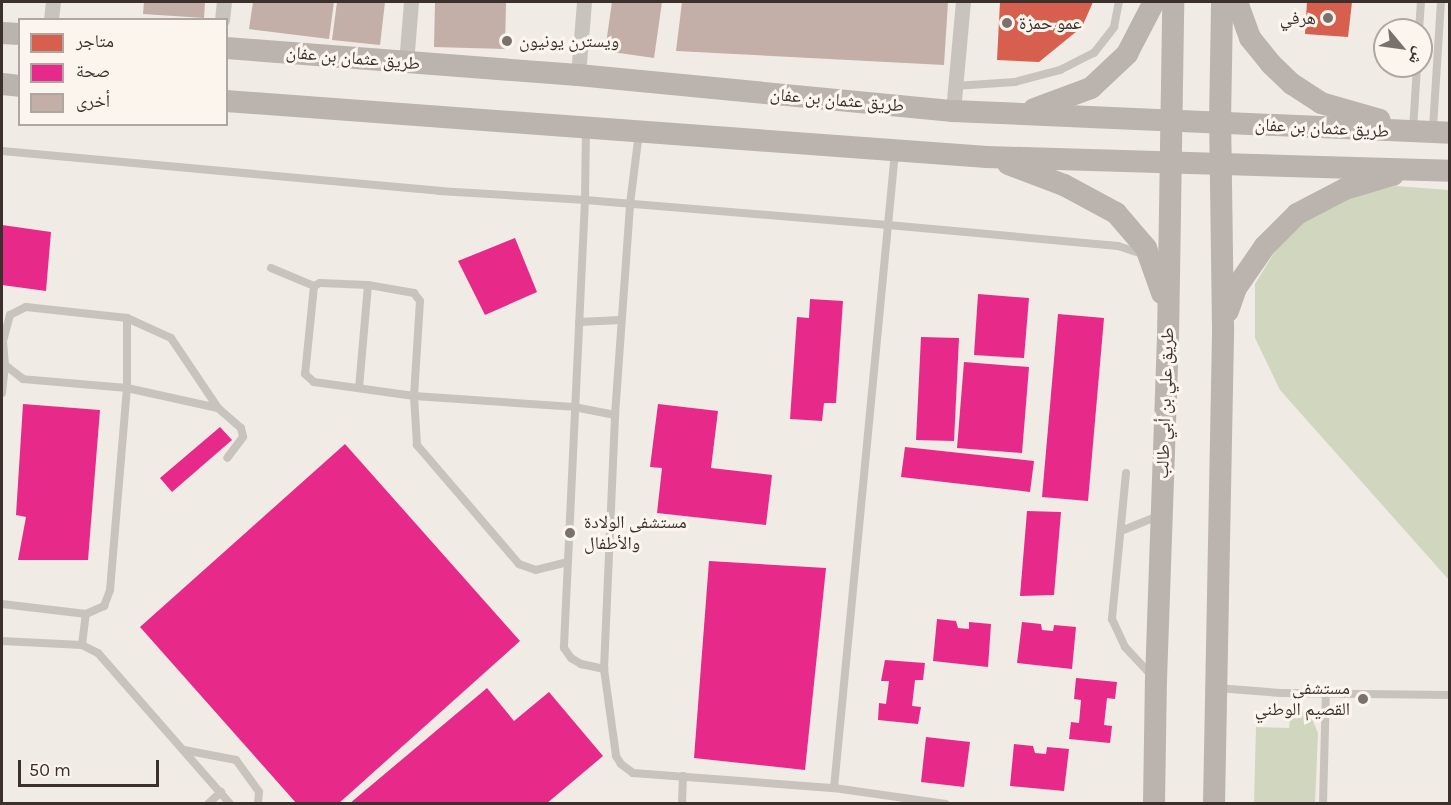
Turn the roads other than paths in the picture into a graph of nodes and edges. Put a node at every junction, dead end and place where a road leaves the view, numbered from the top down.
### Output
1 (53, 2) edge
2 (224, 2) edge
3 (411, 2) edge
4 (584, 2) edge
5 (963, 2) edge
6 (1119, 2) edge
7 (1154, 2) edge
8 (1173, 2) edge
9 (1221, 2) edge
10 (1238, 2) edge
11 (1421, 2) edge
12 (1441, 2) edge
13 (51, 18) edge
14 (222, 18) edge
15 (1420, 18) edge
16 (2, 33) edge
17 (18, 34) edge
18 (228, 48) edge
19 (406, 63) junction
20 (578, 75) junction
21 (1420, 78) edge
22 (2, 84) edge
23 (18, 86) edge
24 (955, 86) junction
25 (228, 101) edge
26 (953, 111) junction
27 (1014, 114) junction
28 (1368, 117) junction
29 (1172, 121) junction
30 (1220, 122) junction
31 (586, 127) junction
32 (639, 131) junction
33 (1432, 133) edge
34 (895, 150) junction
35 (2, 151) edge
36 (987, 157) junction
37 (1220, 163) junction
38 (1170, 164) junction
39 (1411, 169) junction
40 (1449, 171) edge
41 (585, 200) junction
42 (630, 204) junction
43 (888, 225) junction
44 (1150, 256) junction
45 (271, 268) dead end
46 (368, 285) junction
47 (314, 286) junction
48 (127, 318) junction
49 (621, 320) junction
50 (579, 322) junction
51 (1223, 327) junction
52 (1168, 339) junction
53 (5, 365) junction
54 (127, 388) junction
55 (359, 388) junction
56 (2, 393) edge
57 (414, 396) junction
58 (574, 407) junction
59 (218, 408) junction
60 (615, 415) junction
61 (227, 458) dead end
62 (1126, 473) dead end
63 (1161, 515) junction
64 (1121, 531) junction
65 (568, 562) junction
66 (2, 604) edge
67 (86, 614) junction
68 (2, 641) edge
69 (82, 645) junction
70 (604, 669) junction
71 (1156, 680) junction
72 (1216, 688) junction
73 (1326, 693) junction
74 (1449, 695) edge
75 (184, 750) junction
76 (683, 776) junction
77 (834, 788) junction
78 (221, 792) junction
79 (208, 804) edge
80 (230, 804) edge
81 (258, 804) edge
82 (682, 804) edge
83 (946, 804) edge
84 (1154, 804) edge
85 (1214, 804) edge
86 (1323, 804) edge

1 - 13 street
2 - 14 street
3 - 19 street
4 - 20 street
5 - 24 street
6 - 24 lane
7 - 27 main road
8 - 29 main road, طريق علي بن أبي طالب
9 - 30 main road
10 - 28 main road
11 - 15 lane
12 - 33 lane
16 - 17 main road
18 - 19 main road, طريق عثمان بن عفان
19 - 20 main road, طريق عثمان بن عفان
20 - 26 main road, طريق عثمان بن عفان
21 - 33 lane
22 - 23 main road
24 - 26 street
25 - 31 main road, طريق عثمان بن عفان
26 - 27 main road, طريق عثمان بن عفان
27 - 29 main road, طريق عثمان بن عفان
28 - 30 main road, طريق عثمان بن عفان
28 - 33 main road, طريق عثمان بن عفان
29 - 30 main road, طريق عثمان بن عفان
29 - 38 main road, طريق علي بن أبي طالب
30 - 37 main road
31 - 32 main road, طريق عثمان بن عفان
31 - 41 lane
32 - 34 main road, طريق عثمان بن عفان
32 - 42 lane
34 - 36 main road, طريق عثمان بن عفان
34 - 43 lane
35 - 41 lane
36 - 38 main road, طريق عثمان بن عفان
36 - 44 main road
37 - 38 main road, طريق عثمان بن عفان
37 - 39 main road, طريق عثمان بن عفان
37 - 51 main road
38 - 52 main road, طريق علي بن أبي طالب
39 - 40 main road, طريق عثمان بن عفان
39 - 51 main road
41 - 42 lane
41 - 50 lane
42 - 43 lane
42 - 49 lane
43 - 44 lane
43 - 77 lane
44 - 52 main road
45 - 47 lane
46 - 47 lane
46 - 55 lane
46 - 57 lane
47 - 55 lane
48 - 53 lane
48 - 54 lane
48 - 59 lane
49 - 50 lane
49 - 60 lane
50 - 58 lane
51 - 72 main road
52 - 63 main road, طريق علي بن أبي طالب
53 - 54 lane
53 - 56 lane
54 - 59 lane
54 - 67 lane
55 - 57 lane
57 - 58 lane
57 - 65 lane
58 - 60 lane
58 - 65 lane
59 - 61 lane
60 - 70 lane
62 - 64 lane
63 - 64 lane
63 - 71 main road, طريق علي بن أبي طالب
64 - 71 lane
65 - 70 lane
66 - 67 lane
67 - 69 lane
68 - 69 lane
69 - 75 lane
70 - 76 lane
71 - 84 main road, طريق علي بن أبي طالب
72 - 73 lane
72 - 85 main road
73 - 74 lane
73 - 86 lane
75 - 78 lane
75 - 81 lane
76 - 77 lane
76 - 82 lane
77 - 83 lane
78 - 79 lane
78 - 80 lane

